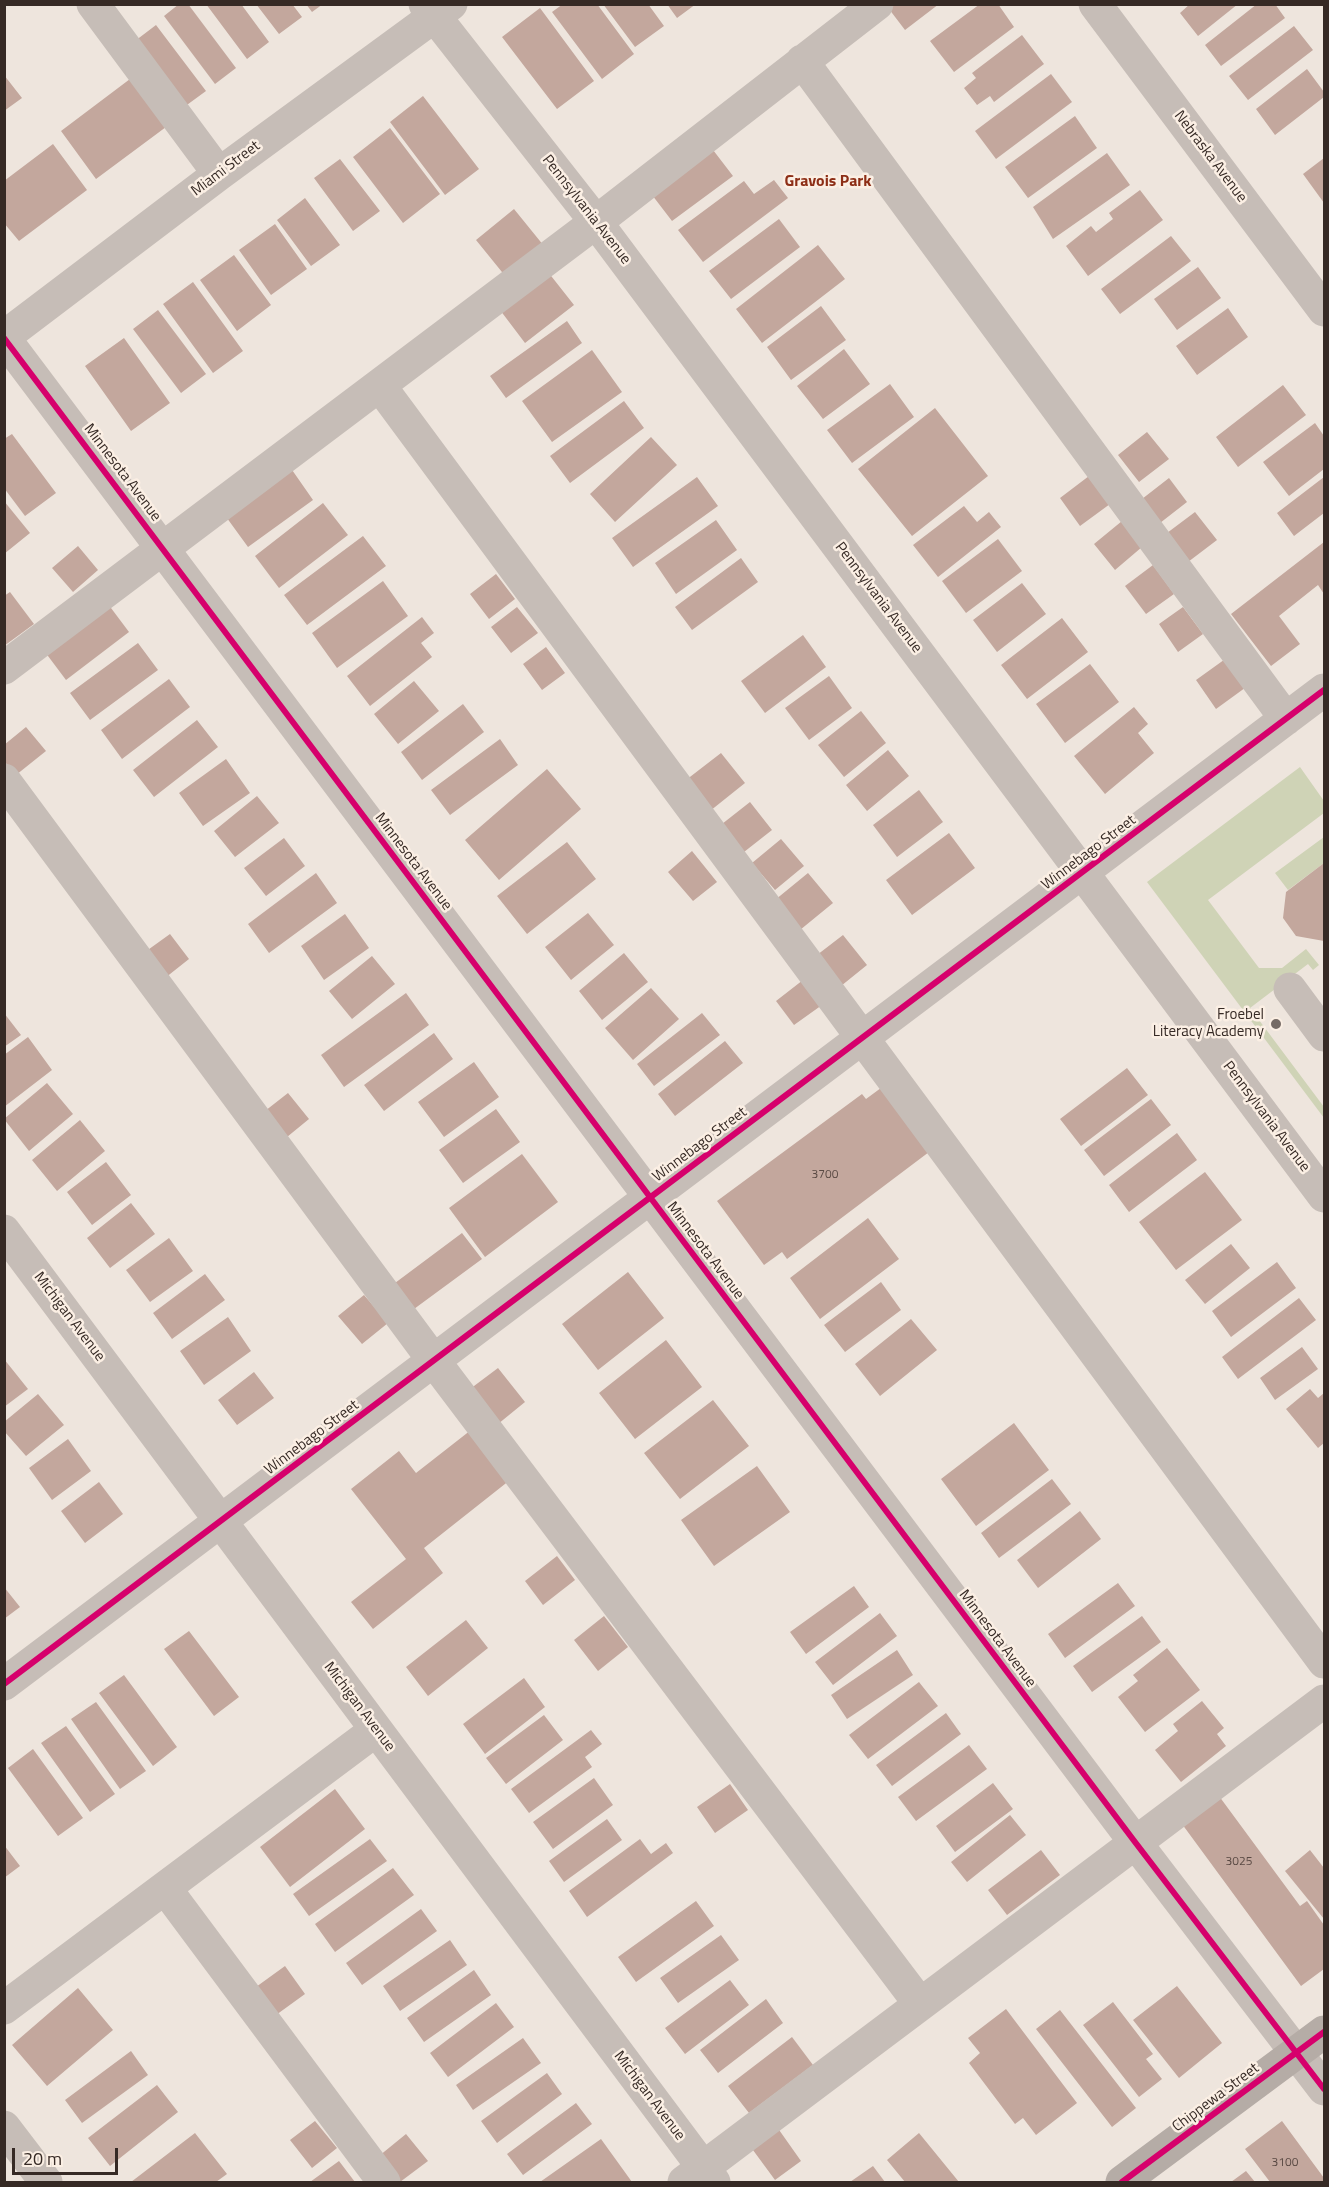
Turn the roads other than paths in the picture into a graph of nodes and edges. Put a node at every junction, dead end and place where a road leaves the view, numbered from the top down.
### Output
1 (93, 4) edge
2 (877, 4) edge
3 (1095, 4) edge
4 (437, 9) edge
5 (802, 61) junction
6 (219, 174) junction
7 (596, 222) junction
8 (1324, 310) edge
9 (4, 338) edge
10 (380, 386) junction
11 (162, 547) junction
12 (4, 668) edge
13 (1324, 690) edge
14 (1286, 719) junction
15 (4, 780) edge
16 (1083, 872) junction
17 (1290, 988) dead end
18 (1324, 1035) edge
19 (864, 1037) junction
20 (1320, 1180) edge
21 (650, 1198) junction
22 (4, 1230) edge
23 (434, 1361) junction
24 (220, 1522) junction
25 (1324, 1662) edge
26 (5, 1682) edge
27 (1324, 1701) edge
28 (376, 1730) junction
29 (1135, 1842) junction
30 (165, 1888) junction
31 (920, 2004) junction
32 (4, 2008) edge
33 (1324, 2032) edge
34 (1297, 2053) junction
35 (1324, 2089) edge
36 (4, 2127) edge
37 (700, 2178) edge
38 (46, 2182) edge
39 (384, 2182) edge
40 (1122, 2182) edge

1 - 6 street
2 - 5 street
3 - 8 street, Nebraska Avenue
4 - 6 street, Miami Street
4 - 7 street, Pennsylvania Avenue
5 - 7 street
5 - 14 street
6 - 9 street, Miami Street
7 - 10 street
7 - 16 street, Pennsylvania Avenue
9 - 11 street, Minnesota Avenue
10 - 11 street
10 - 19 street
11 - 12 street
11 - 21 street, Minnesota Avenue
13 - 14 street, Winnebago Street
14 - 16 street, Winnebago Street
15 - 23 street
16 - 19 street, Winnebago Street
16 - 20 street, Pennsylvania Avenue
17 - 18 street
19 - 21 street, Winnebago Street
19 - 25 street
21 - 23 street, Winnebago Street
21 - 29 street, Minnesota Avenue
22 - 24 street, Michigan Avenue
23 - 24 street, Winnebago Street
23 - 31 street
24 - 26 street, Winnebago Street
24 - 28 street, Michigan Avenue
27 - 29 street
28 - 30 street
28 - 37 street, Michigan Avenue
29 - 31 street
29 - 34 street, Minnesota Avenue
30 - 32 street
30 - 39 street
31 - 37 street
33 - 34 main road, Chippewa Street
34 - 35 street, Minnesota Avenue
34 - 40 main road, Chippewa Street
36 - 38 street

